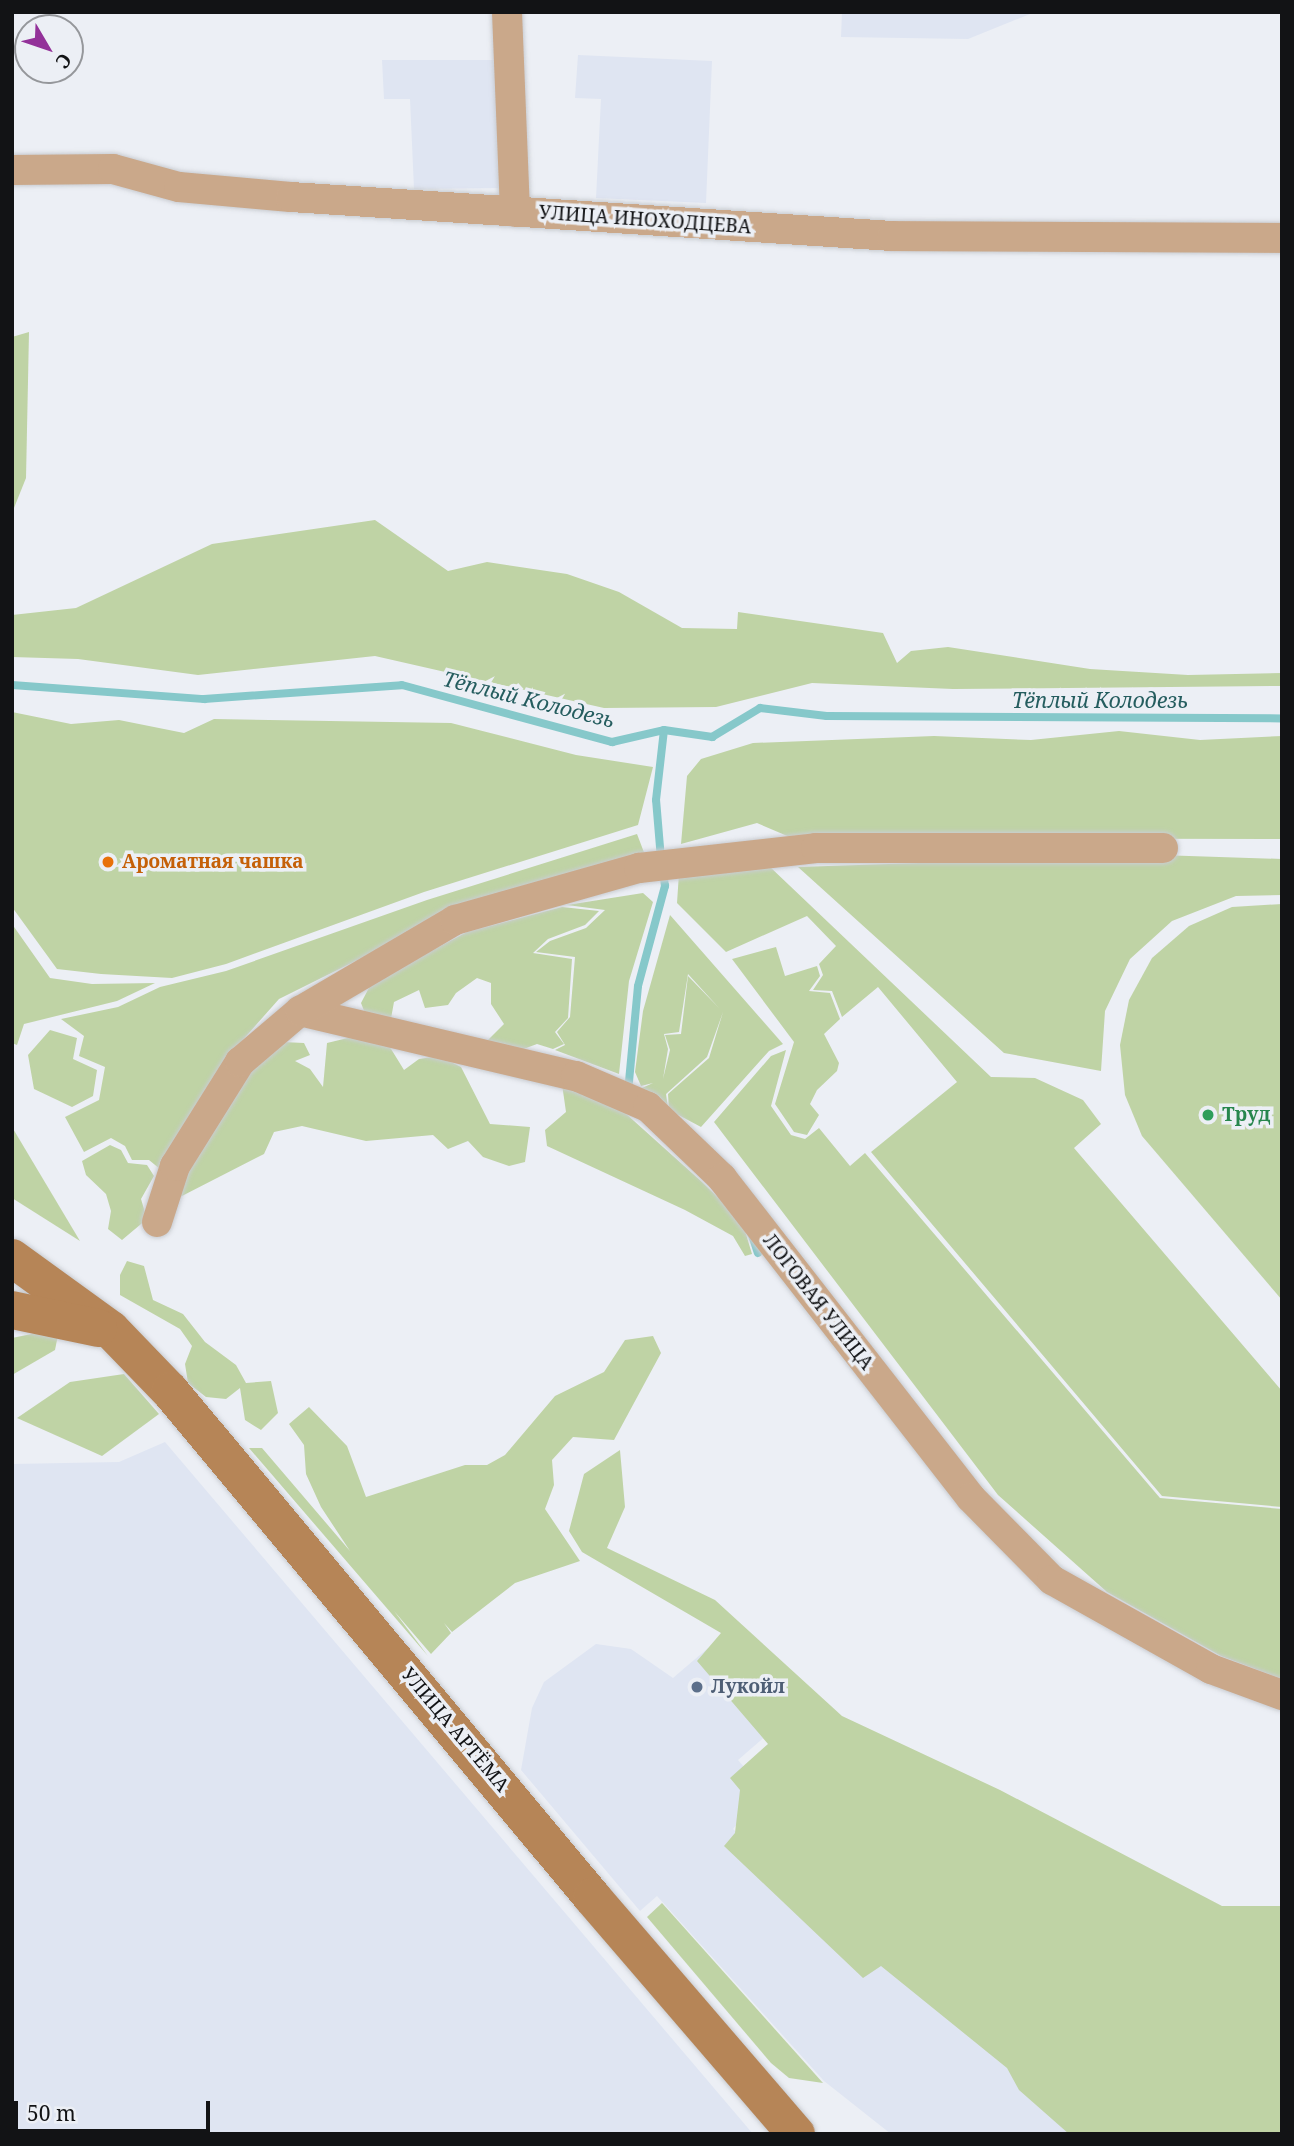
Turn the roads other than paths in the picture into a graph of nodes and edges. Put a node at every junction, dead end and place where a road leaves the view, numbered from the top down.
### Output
1 (507, 12) edge
2 (12, 170) edge
3 (515, 212) junction
4 (1282, 238) edge
5 (1163, 848) dead end
6 (300, 1011) junction
7 (157, 1222) dead end
8 (12, 1258) edge
9 (12, 1310) edge
10 (111, 1330) junction
11 (1282, 1695) edge
12 (796, 2134) edge

1 - 3 street
2 - 3 street, УЛИЦА ИНОХОДЦЕВА
3 - 4 street, УЛИЦА ИНОХОДЦЕВА
5 - 6 street
6 - 7 street
6 - 11 street, ЛОГОВАЯ УЛИЦА
8 - 10 street, УЛИЦА АРТЁМА
9 - 10 street
10 - 12 street, УЛИЦА АРТЁМА

